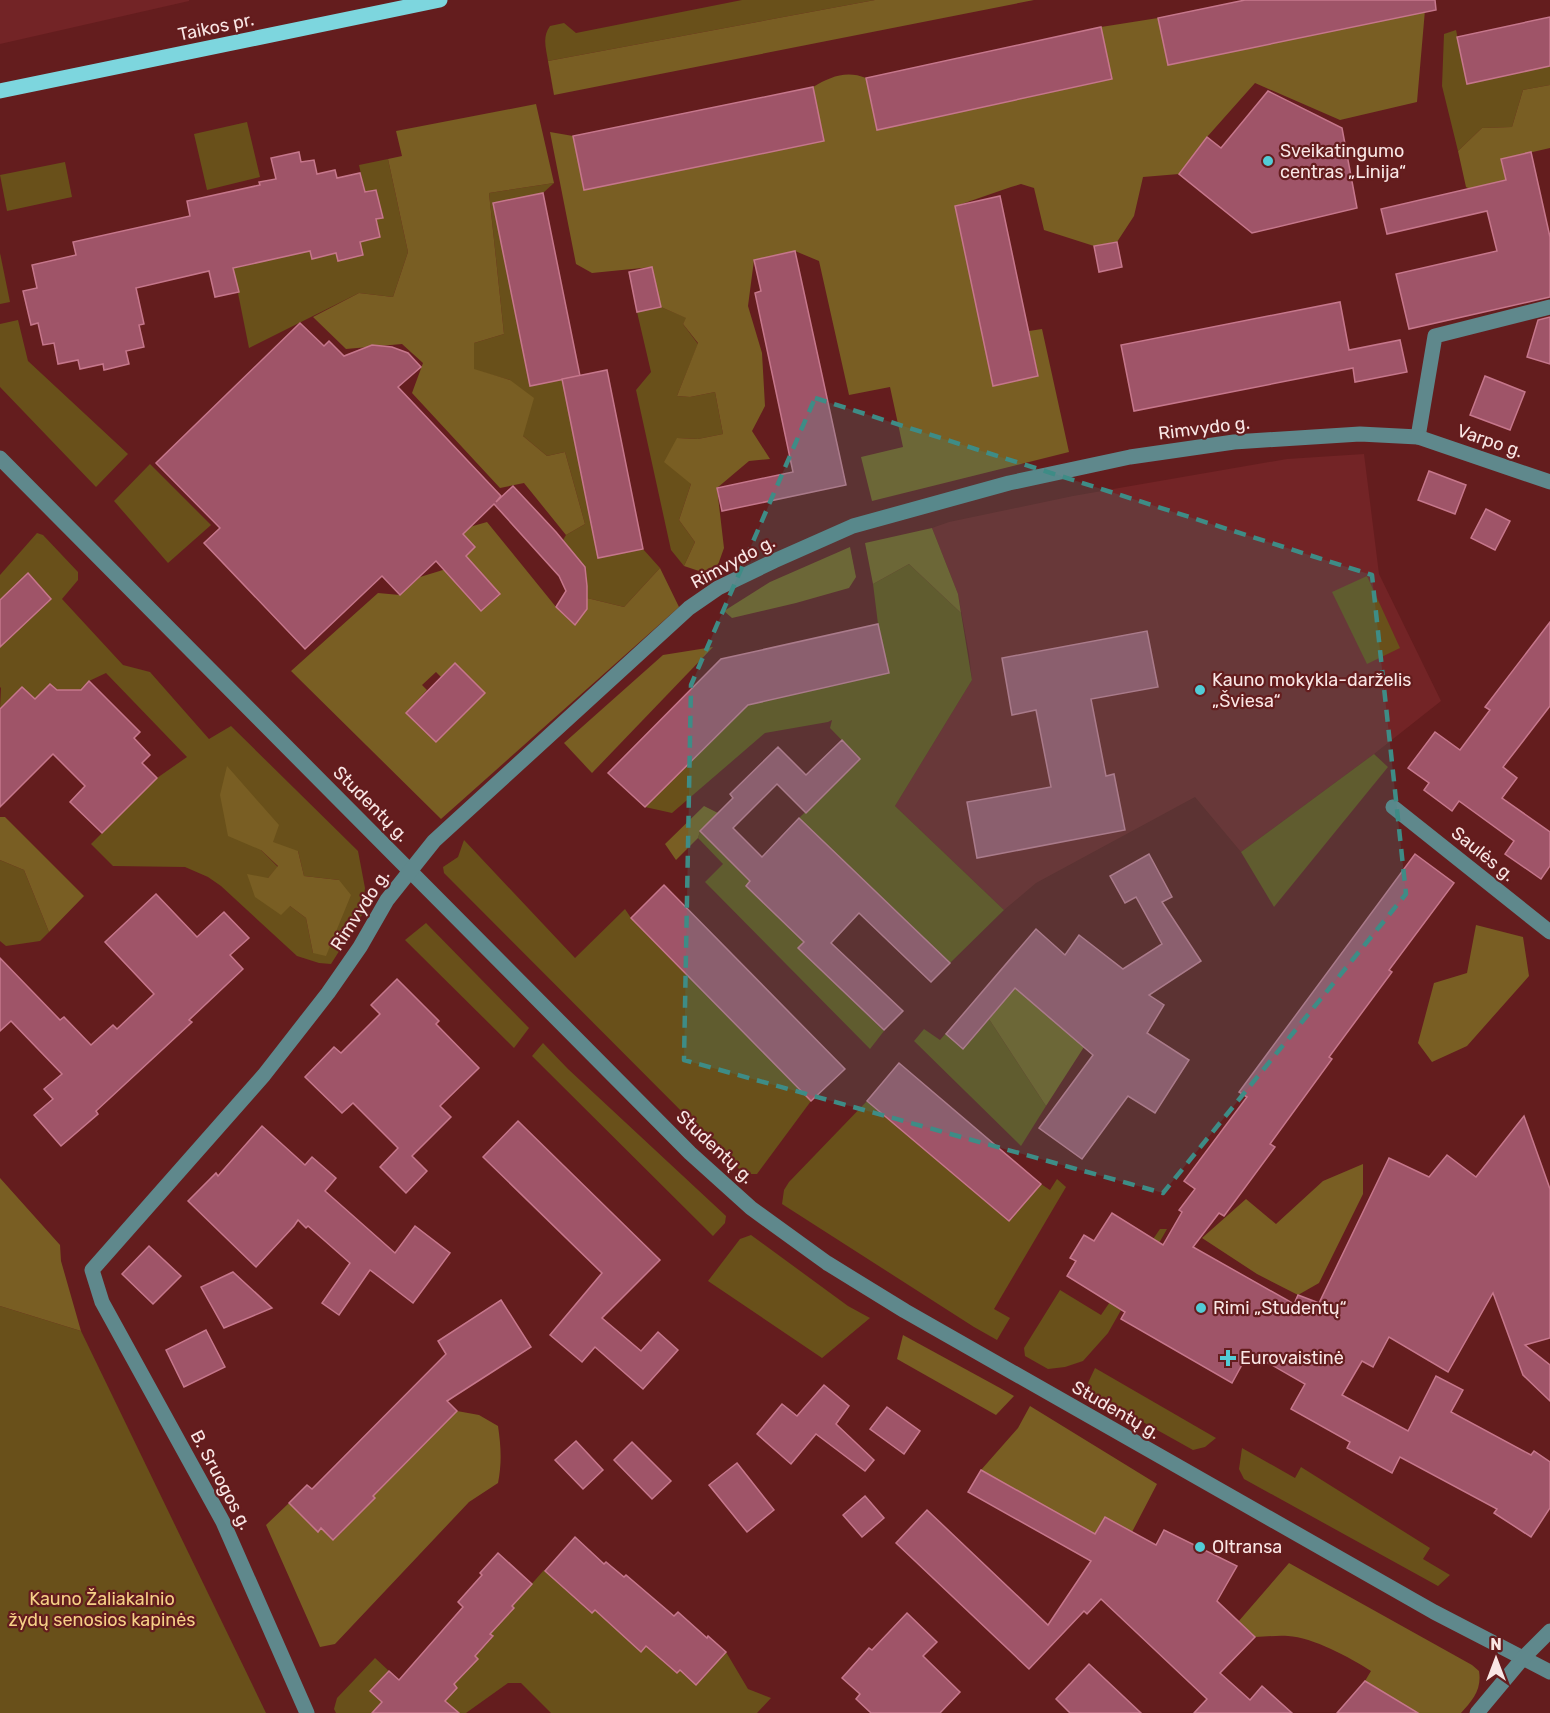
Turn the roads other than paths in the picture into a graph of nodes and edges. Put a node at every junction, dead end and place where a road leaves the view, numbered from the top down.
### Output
1 (440, 0) edge
2 (0, 91) edge
3 (1550, 307) edge
4 (1418, 436) junction
5 (0, 458) edge
6 (1550, 482) edge
7 (1392, 807) dead end
8 (410, 871) junction
9 (1550, 932) edge
10 (92, 1270) joint
11 (1550, 1631) edge
12 (1523, 1658) junction
13 (1550, 1672) edge
14 (307, 1713) edge
15 (1477, 1713) edge

1 - 2 main road, Taikos pr.
3 - 4 street
4 - 6 street, Varpo g.
4 - 8 street, Rimvydo g.
5 - 8 street, Studentų g.
7 - 9 street, Saulės g.
8 - 10 street, Rimvydo g.
8 - 12 street, Studentų g.
10 - 14 street, B. Sruogos g.
11 - 12 street
12 - 13 street, Studentų g.
12 - 15 street

